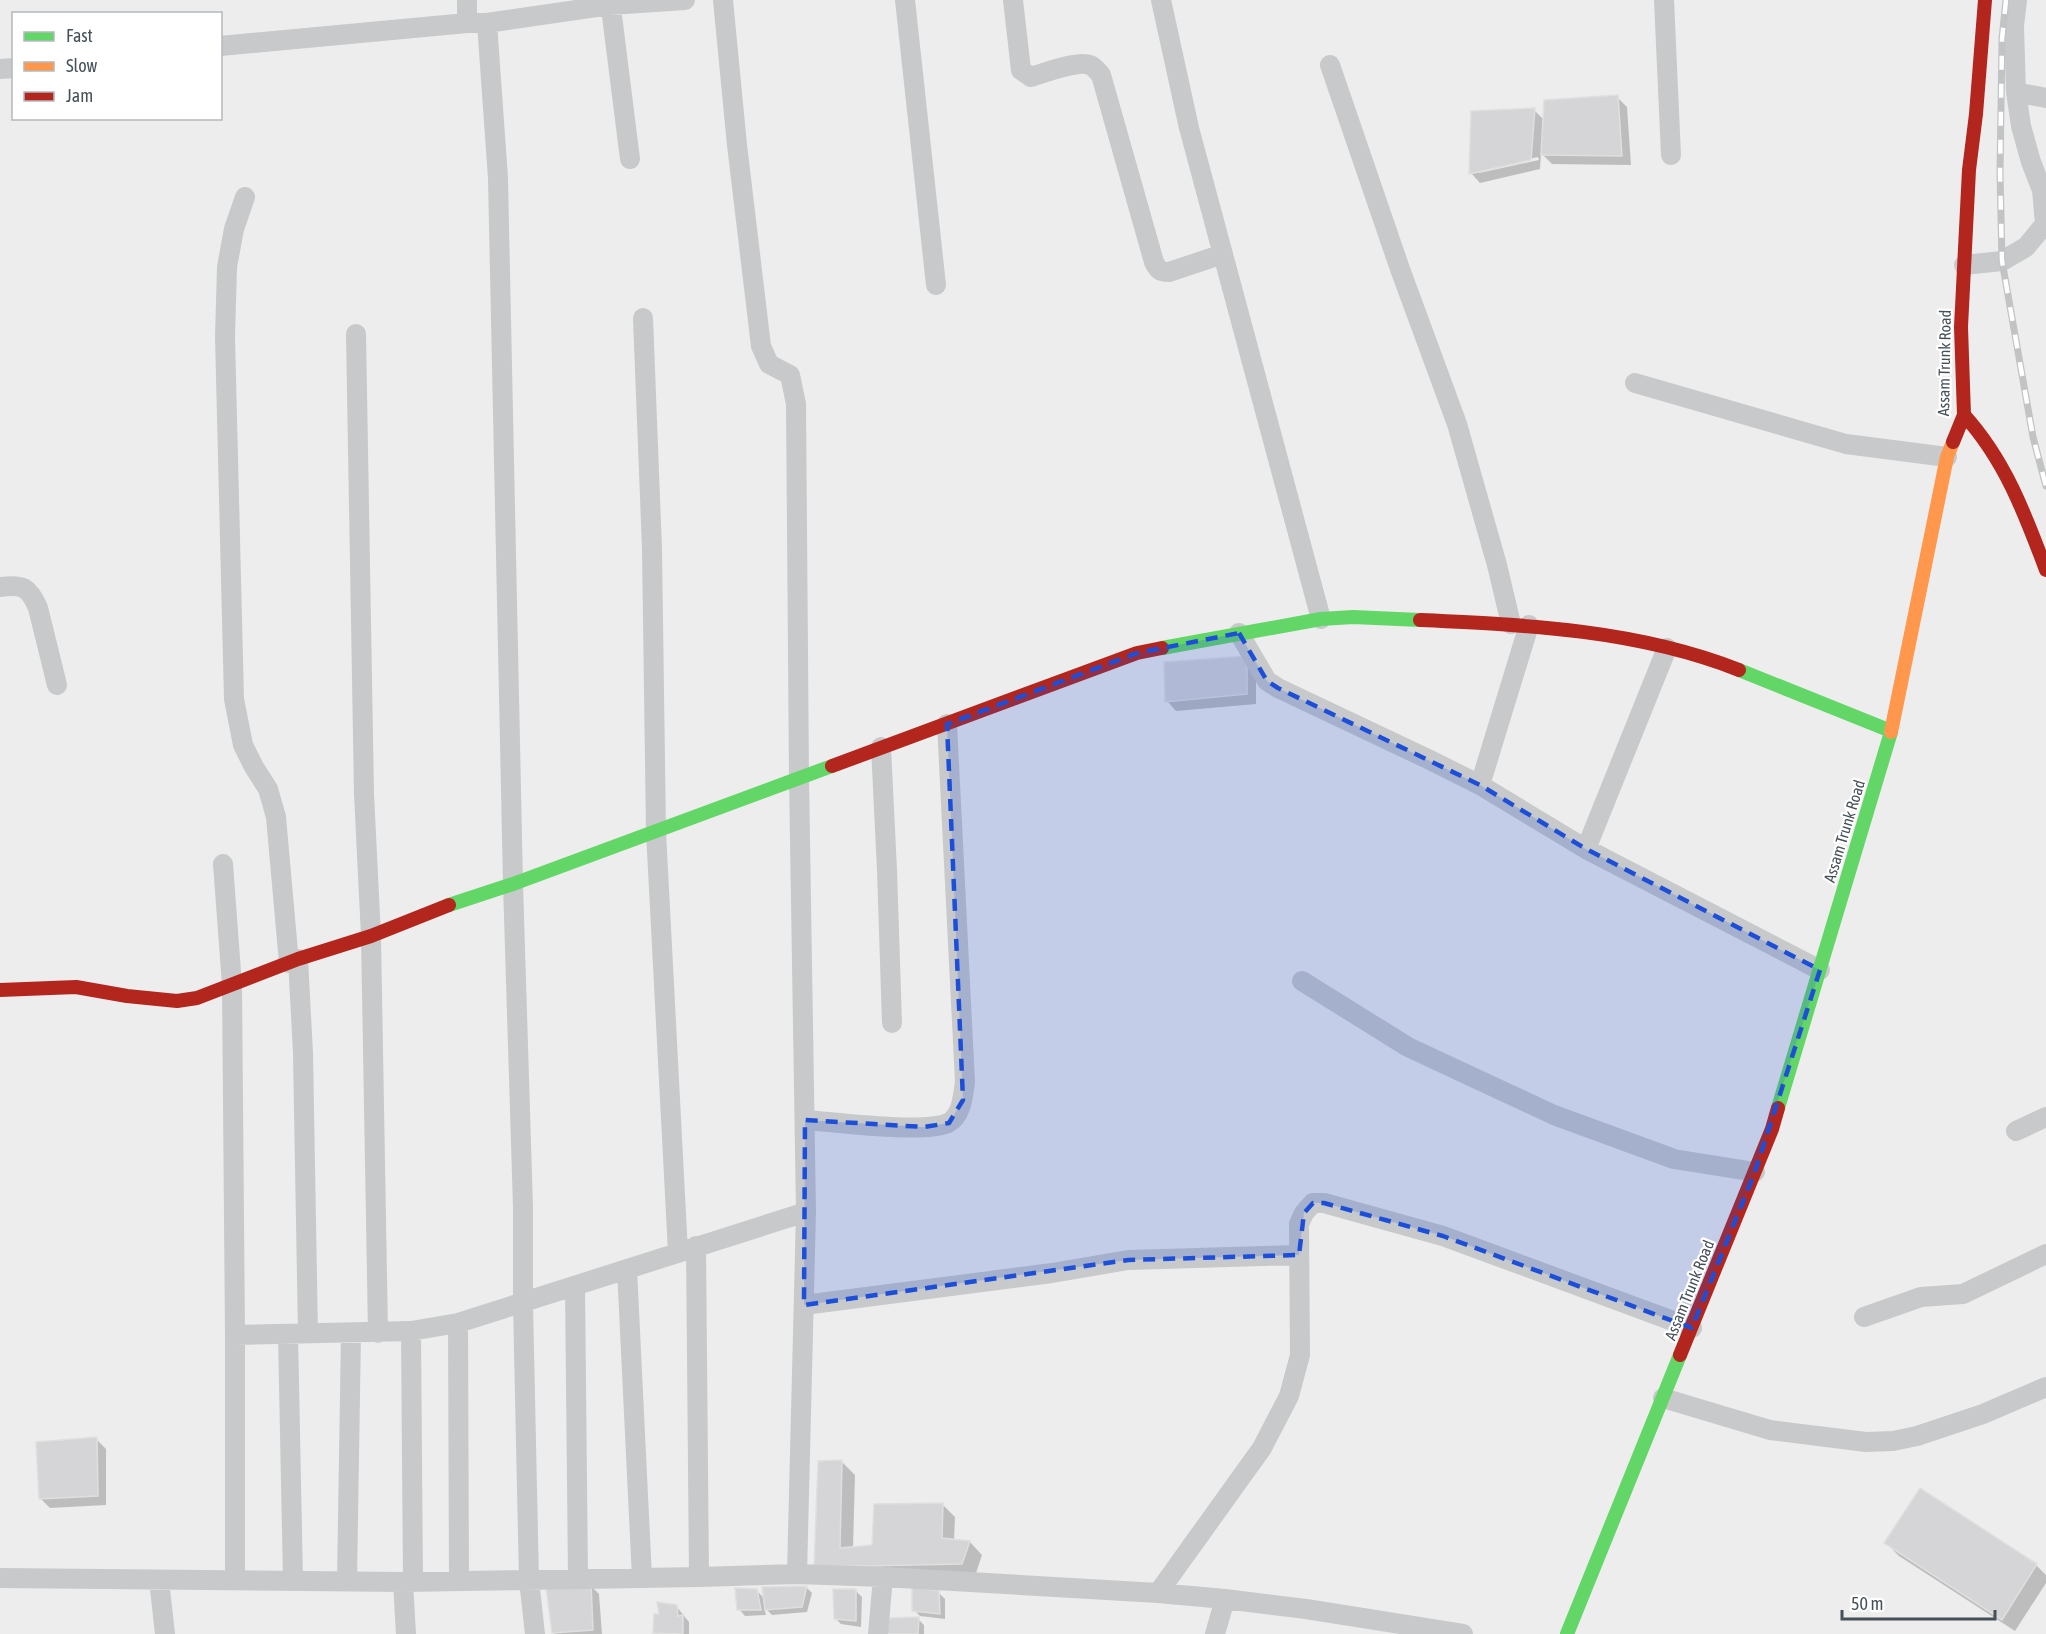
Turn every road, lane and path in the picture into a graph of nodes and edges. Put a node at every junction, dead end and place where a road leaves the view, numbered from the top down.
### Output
1 (467, 0) edge
2 (685, 0) edge
3 (723, 0) edge
4 (904, 0) edge
5 (1013, 0) edge
6 (1161, 0) edge
7 (1664, 0) edge
8 (1986, 0) edge
9 (2017, 0) edge
10 (610, 2) edge
11 (467, 23) junction
12 (487, 23) junction
13 (222, 46) edge
14 (1330, 65) dead end
15 (2016, 92) junction
16 (2046, 98) edge
17 (1671, 155) dead end
18 (630, 159) dead end
19 (245, 197) dead end
20 (1223, 254) junction
21 (1964, 265) junction
22 (936, 285) dead end
23 (643, 318) dead end
24 (356, 334) dead end
25 (1635, 383) dead end
26 (1964, 416) junction
27 (1947, 457) junction
28 (2046, 570) edge
29 (0, 587) edge
30 (1321, 619) junction
31 (1520, 625) junction
32 (1239, 633) junction
33 (1667, 648) junction
34 (57, 685) dead end
35 (947, 724) junction
36 (1891, 731) junction
37 (881, 747) junction
38 (798, 777) junction
39 (1480, 785) junction
40 (656, 832) junction
41 (1586, 849) junction
42 (223, 864) dead end
43 (513, 884) junction
44 (371, 936) junction
45 (294, 961) junction
46 (1820, 970) junction
47 (1302, 981) dead end
48 (232, 985) junction
49 (0, 990) edge
50 (892, 1023) dead end
51 (2046, 1117) edge
52 (805, 1120) junction
53 (2016, 1131) dead end
54 (1755, 1172) junction
55 (806, 1212) junction
56 (687, 1249) junction
57 (2046, 1254) edge
58 (1299, 1255) junction
59 (627, 1269) junction
60 (575, 1286) junction
61 (523, 1304) junction
62 (804, 1305) junction
63 (1864, 1317) dead end
64 (458, 1323) junction
65 (1692, 1328) junction
66 (411, 1331) junction
67 (351, 1333) junction
68 (378, 1333) junction
69 (288, 1334) junction
70 (308, 1334) junction
71 (235, 1335) junction
72 (2046, 1387) edge
73 (1663, 1398) junction
74 (797, 1574) junction
75 (699, 1577) junction
76 (883, 1577) junction
77 (0, 1578) edge
78 (642, 1578) junction
79 (578, 1579) junction
80 (159, 1580) junction
81 (235, 1580) junction
82 (293, 1580) junction
83 (529, 1580) junction
84 (347, 1581) junction
85 (459, 1581) junction
86 (408, 1582) junction
87 (1158, 1593) junction
88 (1225, 1599) junction
89 (165, 1634) edge
90 (406, 1634) edge
91 (534, 1634) edge
92 (878, 1634) edge
93 (1215, 1634) edge
94 (1463, 1634) edge
95 (1567, 1634) edge

1 - 11 street
2 - 10 street
3 - 38 street
4 - 22 street
5 - 20 street
6 - 20 street
7 - 17 street
8 - 21 street, Assam Trunk Road
9 - 15 street
10 - 12 street
10 - 18 street
11 - 12 street
11 - 13 street
12 - 43 street
14 - 31 street
15 - 16 street
15 - 21 street
19 - 45 street
20 - 30 street
21 - 26 street, Assam Trunk Road
23 - 40 street
24 - 44 street
25 - 27 street
26 - 27 street, Assam Trunk Road
26 - 28 street
27 - 36 street, Assam Trunk Road
29 - 34 street
30 - 31 street
30 - 32 street
31 - 33 street
31 - 39 street
32 - 35 street
32 - 39 street
33 - 36 street
33 - 41 street
35 - 37 street
35 - 52 street
36 - 46 street, Assam Trunk Road
37 - 38 street
37 - 50 street
38 - 40 street
38 - 52 street
39 - 41 street
40 - 43 street
40 - 56 street
41 - 46 street
42 - 48 street
43 - 44 street
43 - 61 street
44 - 45 street
44 - 68 street
45 - 48 street
45 - 70 street
46 - 54 street, Assam Trunk Road
47 - 54 street
48 - 49 street
48 - 71 street
51 - 53 street
52 - 55 street
54 - 65 street, Assam Trunk Road
55 - 56 street
55 - 62 street
56 - 59 street
56 - 75 street
57 - 63 street
58 - 62 street
58 - 65 street
58 - 87 street
59 - 60 street
59 - 78 street
60 - 61 street
60 - 79 street
61 - 64 street
61 - 83 street
62 - 74 street
64 - 66 street
64 - 85 street
65 - 73 street, Assam Trunk Road
66 - 68 street
66 - 86 street
67 - 68 street
67 - 70 street
67 - 84 street
69 - 70 street
69 - 71 street
69 - 82 street
71 - 81 street
72 - 73 street
73 - 95 street, Assam Trunk Road
74 - 75 street
74 - 76 street
75 - 78 street
76 - 87 street
76 - 92 street
77 - 80 street
78 - 79 street
79 - 83 street
80 - 81 street
80 - 89 street
81 - 82 street
82 - 84 street
83 - 85 street
83 - 91 street
84 - 86 street
85 - 86 street
86 - 90 street
87 - 88 street
88 - 93 street
88 - 94 street

